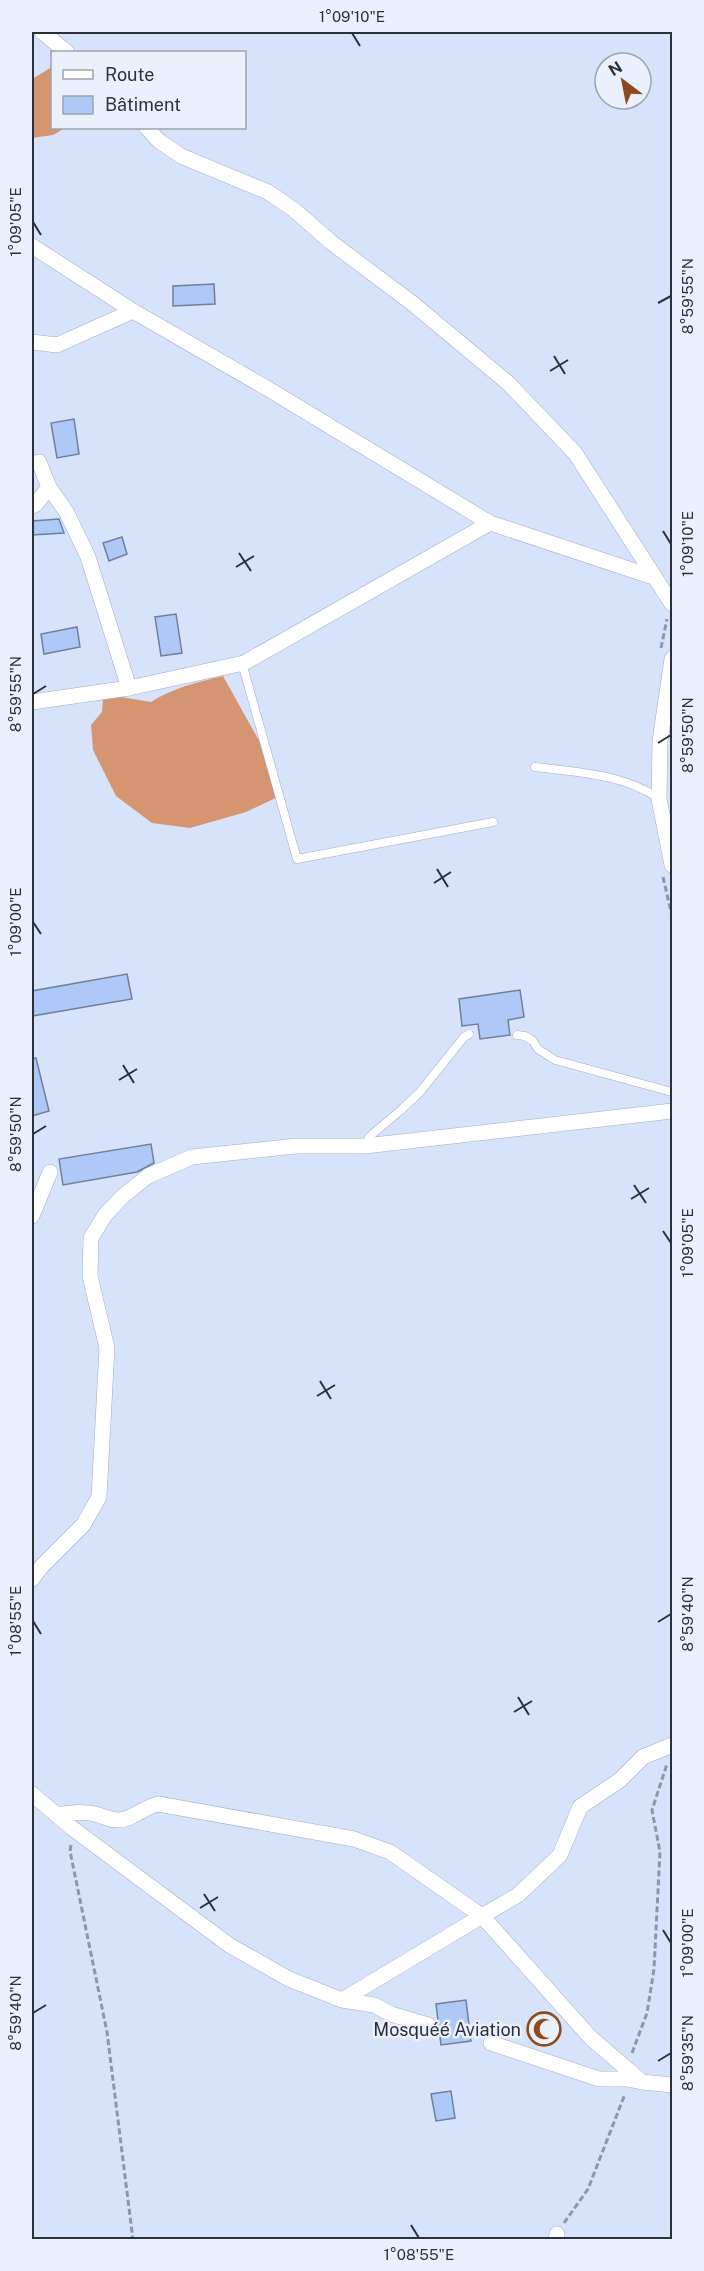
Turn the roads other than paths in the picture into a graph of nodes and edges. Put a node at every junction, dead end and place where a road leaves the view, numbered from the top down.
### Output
1 (42, 32) edge
2 (66, 51) edge
3 (148, 129) edge
4 (32, 246) edge
5 (133, 311) junction
6 (32, 342) edge
7 (39, 462) dead end
8 (49, 488) junction
9 (32, 506) edge
10 (490, 523) junction
11 (653, 577) junction
12 (672, 604) edge
13 (672, 659) edge
14 (242, 663) junction
15 (129, 688) junction
16 (32, 702) edge
17 (535, 767) dead end
18 (659, 799) junction
19 (493, 822) dead end
20 (672, 865) edge
21 (469, 1034) dead end
22 (517, 1035) dead end
23 (672, 1092) edge
24 (672, 1111) edge
25 (365, 1146) junction
26 (50, 1172) dead end
27 (32, 1216) edge
28 (32, 1579) edge
29 (670, 1753) edge
30 (32, 1794) edge
31 (57, 1815) junction
32 (482, 1916) junction
33 (342, 2000) junction
34 (428, 2025) dead end
35 (491, 2043) dead end
36 (632, 2076) junction
37 (672, 2085) edge

1 - 2 street
3 - 11 street
4 - 5 street
5 - 6 street
5 - 10 street
7 - 8 street
8 - 9 street
8 - 15 street
10 - 11 street
10 - 14 street
11 - 12 street
13 - 18 street
14 - 15 street
14 - 19 lane
15 - 16 street
17 - 18 lane
18 - 20 street
21 - 25 lane
22 - 23 lane
24 - 25 street
25 - 28 street
26 - 27 street
29 - 32 street
30 - 31 street
31 - 32 street
31 - 33 street
32 - 33 street
32 - 36 street
33 - 34 street
35 - 36 street
36 - 37 street

